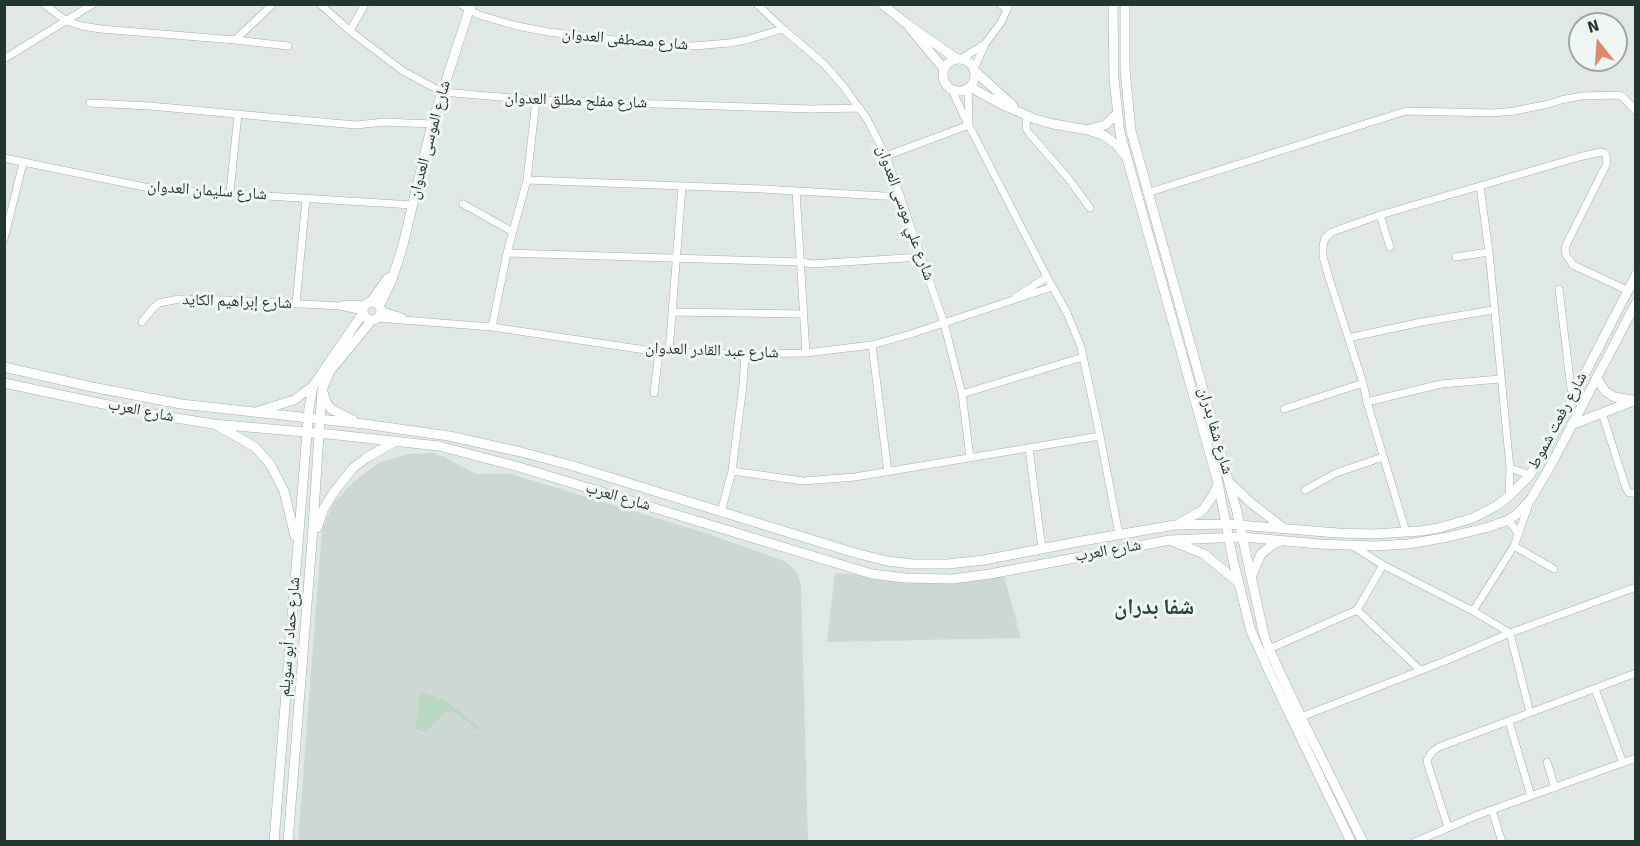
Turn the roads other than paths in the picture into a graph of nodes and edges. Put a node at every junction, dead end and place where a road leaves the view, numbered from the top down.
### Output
1 (44, 4) edge
2 (93, 4) edge
3 (273, 4) edge
4 (320, 4) edge
5 (365, 4) edge
6 (460, 4) edge
7 (757, 4) edge
8 (882, 4) edge
9 (1000, 4) edge
10 (1113, 4) edge
11 (1125, 4) edge
12 (470, 7) edge
13 (1009, 7) edge
14 (66, 21) junction
15 (907, 24) junction
16 (783, 29) junction
17 (350, 31) junction
18 (235, 40) junction
19 (985, 44) junction
20 (288, 46) dead end
21 (4, 59) edge
22 (959, 59) junction
23 (944, 69) junction
24 (975, 70) junction
25 (969, 88) junction
26 (952, 90) junction
27 (442, 92) junction
28 (536, 100) junction
29 (90, 103) dead end
30 (860, 108) junction
31 (1635, 111) edge
32 (238, 114) junction
33 (1023, 114) junction
34 (1118, 114) junction
35 (432, 124) junction
36 (969, 125) junction
37 (1088, 130) junction
38 (886, 156) junction
39 (1126, 156) junction
40 (4, 158) edge
41 (23, 163) junction
42 (527, 180) junction
43 (1480, 186) junction
44 (682, 187) junction
45 (796, 191) junction
46 (230, 192) junction
47 (1147, 193) junction
48 (901, 197) junction
49 (306, 199) junction
50 (463, 204) dead end
51 (412, 205) junction
52 (1090, 208) dead end
53 (1380, 215) junction
54 (513, 232) junction
55 (4, 239) edge
56 (1390, 247) dead end
57 (1489, 252) junction
58 (507, 253) junction
59 (921, 257) junction
60 (1456, 257) dead end
61 (676, 258) junction
62 (801, 262) junction
63 (1635, 275) edge
64 (1047, 277) junction
65 (1052, 287) junction
66 (1559, 289) dead end
67 (1627, 290) junction
68 (1012, 300) junction
69 (1635, 303) edge
70 (296, 304) junction
71 (1493, 310) junction
72 (371, 311) junction
73 (672, 312) junction
74 (804, 314) junction
75 (142, 322) dead end
76 (944, 323) junction
77 (492, 327) junction
78 (1348, 338) junction
79 (872, 345) junction
80 (659, 352) junction
81 (669, 352) junction
82 (806, 353) junction
83 (744, 354) junction
84 (1083, 357) junction
85 (4, 366) edge
86 (1500, 379) junction
87 (1597, 379) junction
88 (4, 383) edge
89 (1363, 383) junction
90 (318, 388) junction
91 (654, 393) dead end
92 (962, 394) junction
93 (1572, 397) junction
94 (1635, 400) edge
95 (1366, 402) junction
96 (1284, 409) dead end
97 (256, 412) junction
98 (1602, 413) junction
99 (307, 418) junction
100 (320, 419) junction
101 (213, 424) junction
102 (364, 424) junction
103 (1571, 425) junction
104 (306, 432) junction
105 (319, 433) junction
106 (1100, 436) junction
107 (397, 441) junction
108 (1029, 448) junction
109 (1383, 457) junction
110 (970, 459) junction
111 (1510, 468) junction
112 (732, 471) junction
113 (888, 472) junction
114 (1530, 475) junction
115 (1218, 483) junction
116 (1230, 483) junction
117 (1305, 490) dead end
118 (1635, 494) edge
119 (1509, 496) junction
120 (1531, 499) junction
121 (722, 512) junction
122 (1508, 520) junction
123 (1226, 524) junction
124 (1175, 525) junction
125 (1240, 525) junction
126 (1284, 529) junction
127 (1406, 532) junction
128 (1119, 534) junction
129 (1519, 534) junction
130 (1229, 537) junction
131 (1243, 537) junction
132 (1170, 540) junction
133 (312, 541) junction
134 (1282, 541) junction
135 (297, 543) junction
136 (1353, 546) junction
137 (1514, 546) junction
138 (1042, 549) junction
139 (1383, 565) junction
140 (1554, 569) dead end
141 (1251, 577) junction
142 (1239, 583) junction
143 (1635, 587) edge
144 (1357, 610) junction
145 (1473, 610) junction
146 (1510, 633) junction
147 (1269, 650) junction
148 (1419, 670) junction
149 (1635, 673) edge
150 (1595, 689) junction
151 (1530, 713) junction
152 (1301, 717) junction
153 (1509, 722) junction
154 (1635, 758) edge
155 (1547, 762) dead end
156 (1623, 763) junction
157 (1554, 788) junction
158 (1531, 796) junction
159 (1492, 810) junction
160 (1448, 827) junction
161 (274, 842) edge
162 (288, 842) edge
163 (1351, 842) edge
164 (1363, 842) edge
165 (1415, 842) edge
166 (1502, 842) edge

1 - 14 street
2 - 14 street
3 - 18 street
4 - 17 street, شارع مفلح مطلق العدوان
5 - 17 street
6 - 12 street, شارع مصطفى العدوان
7 - 16 street, شارع علي موسى العدوان
8 - 15 main road
9 - 13 street
10 - 34 main road, شارع شفا بدران
11 - 47 main road, شارع شفا بدران
12 - 16 street, شارع مصطفى العدوان
12 - 27 main road, شارع الموسى العدوان
13 - 19 street
14 - 18 street
14 - 21 street
15 - 22 main road
15 - 23 main road
16 - 30 street, شارع علي موسى العدوان
17 - 27 street, شارع مفلح مطلق العدوان
18 - 20 street
19 - 22 street
19 - 24 street
22 - 23 main road
22 - 24 main road
23 - 26 main road
24 - 25 main road
24 - 33 main road
25 - 26 main road
25 - 33 main road
25 - 36 street
26 - 36 street
27 - 28 street, شارع مفلح مطلق العدوان
27 - 35 main road, شارع الموسى العدوان
28 - 30 street, شارع مفلح مطلق العدوان
28 - 42 street
29 - 32 street
30 - 38 street, شارع علي موسى العدوان
31 - 47 street
32 - 35 street
32 - 46 street
33 - 37 main road
33 - 52 street
34 - 37 main road
34 - 39 main road, شارع شفا بدران
35 - 51 main road, شارع الموسى العدوان
36 - 38 street
36 - 64 street
37 - 39 main road
38 - 48 street, شارع علي موسى العدوان
39 - 115 main road, شارع شفا بدران
40 - 41 street, شارع سليمان العدوان
41 - 46 street, شارع سليمان العدوان
41 - 55 street
42 - 44 street
42 - 54 street
43 - 53 street
43 - 57 street
43 - 67 street
44 - 45 street
44 - 61 street
45 - 48 street
45 - 62 street
46 - 49 street, شارع سليمان العدوان
47 - 116 main road, شارع شفا بدران
48 - 59 street, شارع علي موسى العدوان
49 - 51 street, شارع سليمان العدوان
49 - 70 street
50 - 54 street
51 - 72 main road, شارع الموسى العدوان
53 - 56 street
53 - 78 street
54 - 58 street
57 - 60 street
57 - 71 street
58 - 61 street
58 - 77 street
59 - 62 street
59 - 76 street, شارع علي موسى العدوان
61 - 62 street
61 - 73 street
62 - 74 street
63 - 67 main road, شارع رفعت شموط
64 - 65 street
64 - 68 street, شارع عبد القادر العدوان
65 - 68 street, شارع عبد القادر العدوان
65 - 84 street
66 - 93 street
67 - 93 main road, شارع رفعت شموط
68 - 76 street, شارع عبد القادر العدوان
69 - 87 main road, شارع رفعت شموط
70 - 72 street, شارع إبراهيم الكايد
70 - 75 street, شارع إبراهيم الكايد
71 - 78 street
71 - 86 street
72 - 77 street, شارع عبد القادر العدوان
72 - 90 main road, شارع الموسى العدوان
73 - 74 street
73 - 81 street
74 - 82 street
76 - 79 street, شارع عبد القادر العدوان
76 - 92 street, شارع علي موسى العدوان
77 - 80 street, شارع عبد القادر العدوان
78 - 89 street
79 - 82 street, شارع عبد القادر العدوان
79 - 113 street
80 - 81 street, شارع عبد القادر العدوان
80 - 91 street
81 - 83 street, شارع عبد القادر العدوان
82 - 83 street, شارع عبد القادر العدوان
83 - 112 street
84 - 92 street
84 - 106 street
85 - 97 main road, شارع العرب
86 - 95 street
86 - 111 street
87 - 94 main road
87 - 103 main road, شارع رفعت شموط
88 - 101 main road, شارع العرب
89 - 95 street
89 - 96 street
90 - 97 main road
90 - 99 main road, شارع الموسى العدوان
90 - 100 main road, شارع الموسى العدوان
90 - 102 main road
92 - 110 street, شارع علي موسى العدوان
93 - 114 main road, شارع رفعت شموط
94 - 98 main road
95 - 109 street
97 - 99 main road, شارع العرب
98 - 103 main road
98 - 118 street
99 - 100 main road, شارع العرب
99 - 104 main road, شارع الموسى العدوان
100 - 102 main road, شارع العرب
100 - 105 main road, شارع الموسى العدوان
101 - 104 main road, شارع العرب
101 - 135 main road
102 - 121 main road, شارع العرب
103 - 120 main road, شارع رفعت شموط
104 - 105 main road, شارع العرب
104 - 135 main road, شارع حماد أبو سويلم
105 - 107 main road, شارع العرب
105 - 133 main road, شارع حماد أبو سويلم
106 - 108 street
106 - 128 street
107 - 132 main road, شارع العرب
107 - 133 main road
108 - 110 street
108 - 138 street
109 - 117 street
109 - 127 street
110 - 113 street
111 - 114 street
111 - 119 street
112 - 113 street
112 - 121 street
114 - 119 main road, شارع رفعت شموط
115 - 123 main road, شارع شفا بدران
115 - 124 main road
116 - 125 main road, شارع شفا بدران
116 - 126 main road
119 - 127 main road, شارع رفعت شموط
120 - 122 main road, شارع رفعت شموط
120 - 129 street
121 - 138 main road, شارع العرب
122 - 129 street
122 - 136 main road, شارع رفعت شموط
123 - 124 main road, شارع العرب
123 - 125 main road, شارع رفعت شموط
123 - 130 main road, شارع شفا بدران
124 - 128 main road, شارع العرب
125 - 126 main road, شارع رفعت شموط
125 - 131 main road, شارع شفا بدران
126 - 127 main road, شارع رفعت شموط
128 - 138 main road, شارع العرب
129 - 137 street
130 - 131 main road, شارع رفعت شموط
130 - 132 main road, شارع العرب
130 - 142 main road, شارع شفا بدران
131 - 134 main road, شارع رفعت شموط
131 - 141 main road, شارع شفا بدران
132 - 142 main road
133 - 162 main road, شارع حماد أبو سويلم
134 - 136 main road, شارع رفعت شموط
134 - 141 main road
135 - 161 main road, شارع حماد أبو سويلم
136 - 139 street
137 - 140 street
137 - 145 street
139 - 144 street
139 - 145 street
141 - 147 main road, شارع شفا بدران
142 - 163 main road, شارع شفا بدران
143 - 146 street
144 - 147 street
144 - 148 street
145 - 146 street
146 - 148 street
146 - 151 street
147 - 152 main road, شارع شفا بدران
148 - 152 street
149 - 150 street
150 - 151 street
150 - 156 street
151 - 153 street
152 - 164 main road, شارع شفا بدران
153 - 158 street
153 - 160 street
154 - 156 street
155 - 157 street
156 - 157 street
157 - 158 street
158 - 159 street
159 - 160 street
159 - 166 street
160 - 165 street

